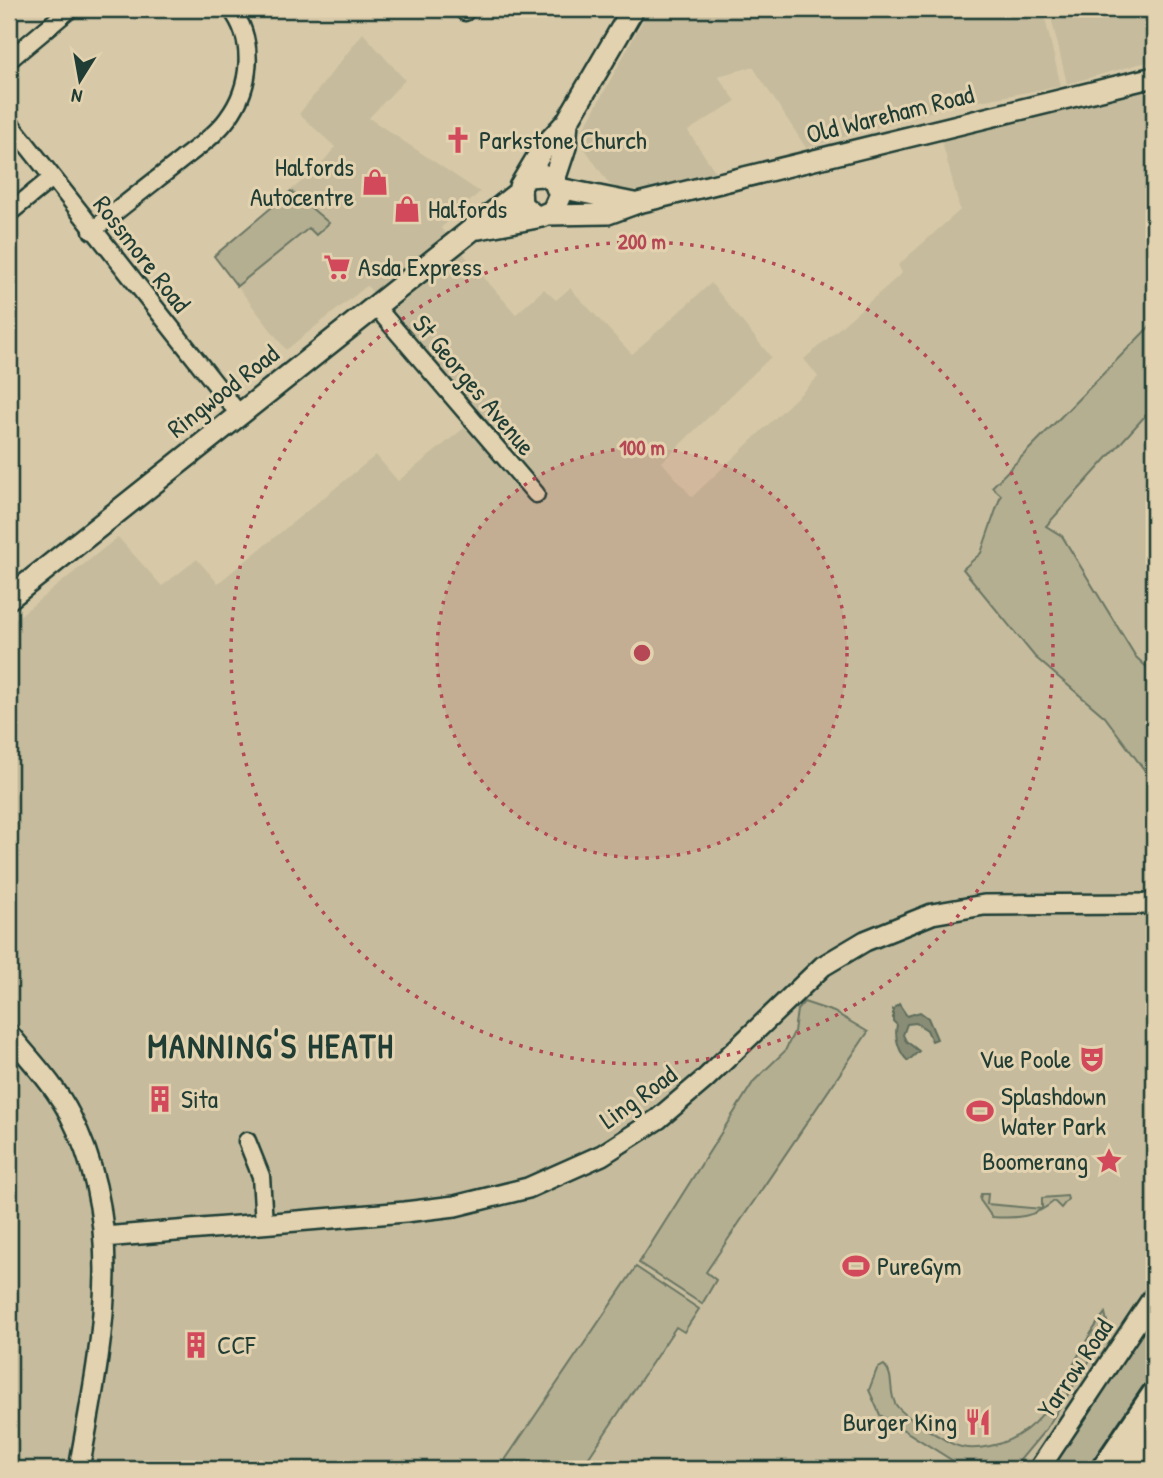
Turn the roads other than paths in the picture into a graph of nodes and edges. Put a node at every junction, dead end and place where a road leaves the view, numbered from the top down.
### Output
1 (70, 9) edge
2 (231, 9) edge
3 (632, 9) edge
4 (9, 60) edge
5 (1154, 77) edge
6 (9, 122) edge
7 (567, 122) junction
8 (52, 178) junction
9 (556, 184) junction
10 (523, 185) junction
11 (638, 203) junction
12 (9, 213) edge
13 (542, 216) junction
14 (474, 229) junction
15 (92, 231) junction
16 (376, 307) junction
17 (239, 414) junction
18 (536, 494) dead end
19 (9, 598) edge
20 (1154, 904) edge
21 (9, 1034) edge
22 (247, 1141) dead end
23 (264, 1223) junction
24 (104, 1237) junction
25 (1154, 1296) edge
26 (1154, 1395) edge
27 (1154, 1433) edge
28 (79, 1469) edge
29 (1039, 1469) edge
30 (1104, 1469) edge
31 (1130, 1469) edge

1 - 4 street
2 - 15 street
3 - 7 main road, Ringwood Road
5 - 11 street, Old Wareham Road
6 - 8 street, Rossmore Road
7 - 9 main road, Ringwood Road
7 - 10 main road, Ringwood Road
8 - 12 street
8 - 15 street, Rossmore Road
9 - 10 main road
9 - 11 street, Old Wareham Road
9 - 13 main road
10 - 13 main road
10 - 14 main road, Ringwood Road
11 - 13 street, Old Wareham Road
13 - 14 main road, Ringwood Road
14 - 16 main road, Ringwood Road
15 - 17 street, Rossmore Road
16 - 17 main road, Ringwood Road
16 - 18 street, St Georges Avenue
17 - 19 main road, Ringwood Road
20 - 23 street, Ling Road
21 - 24 street
22 - 23 street
23 - 24 street, Ling Road
24 - 28 street
25 - 29 street, Yarrow Road
26 - 30 highway
27 - 31 highway

